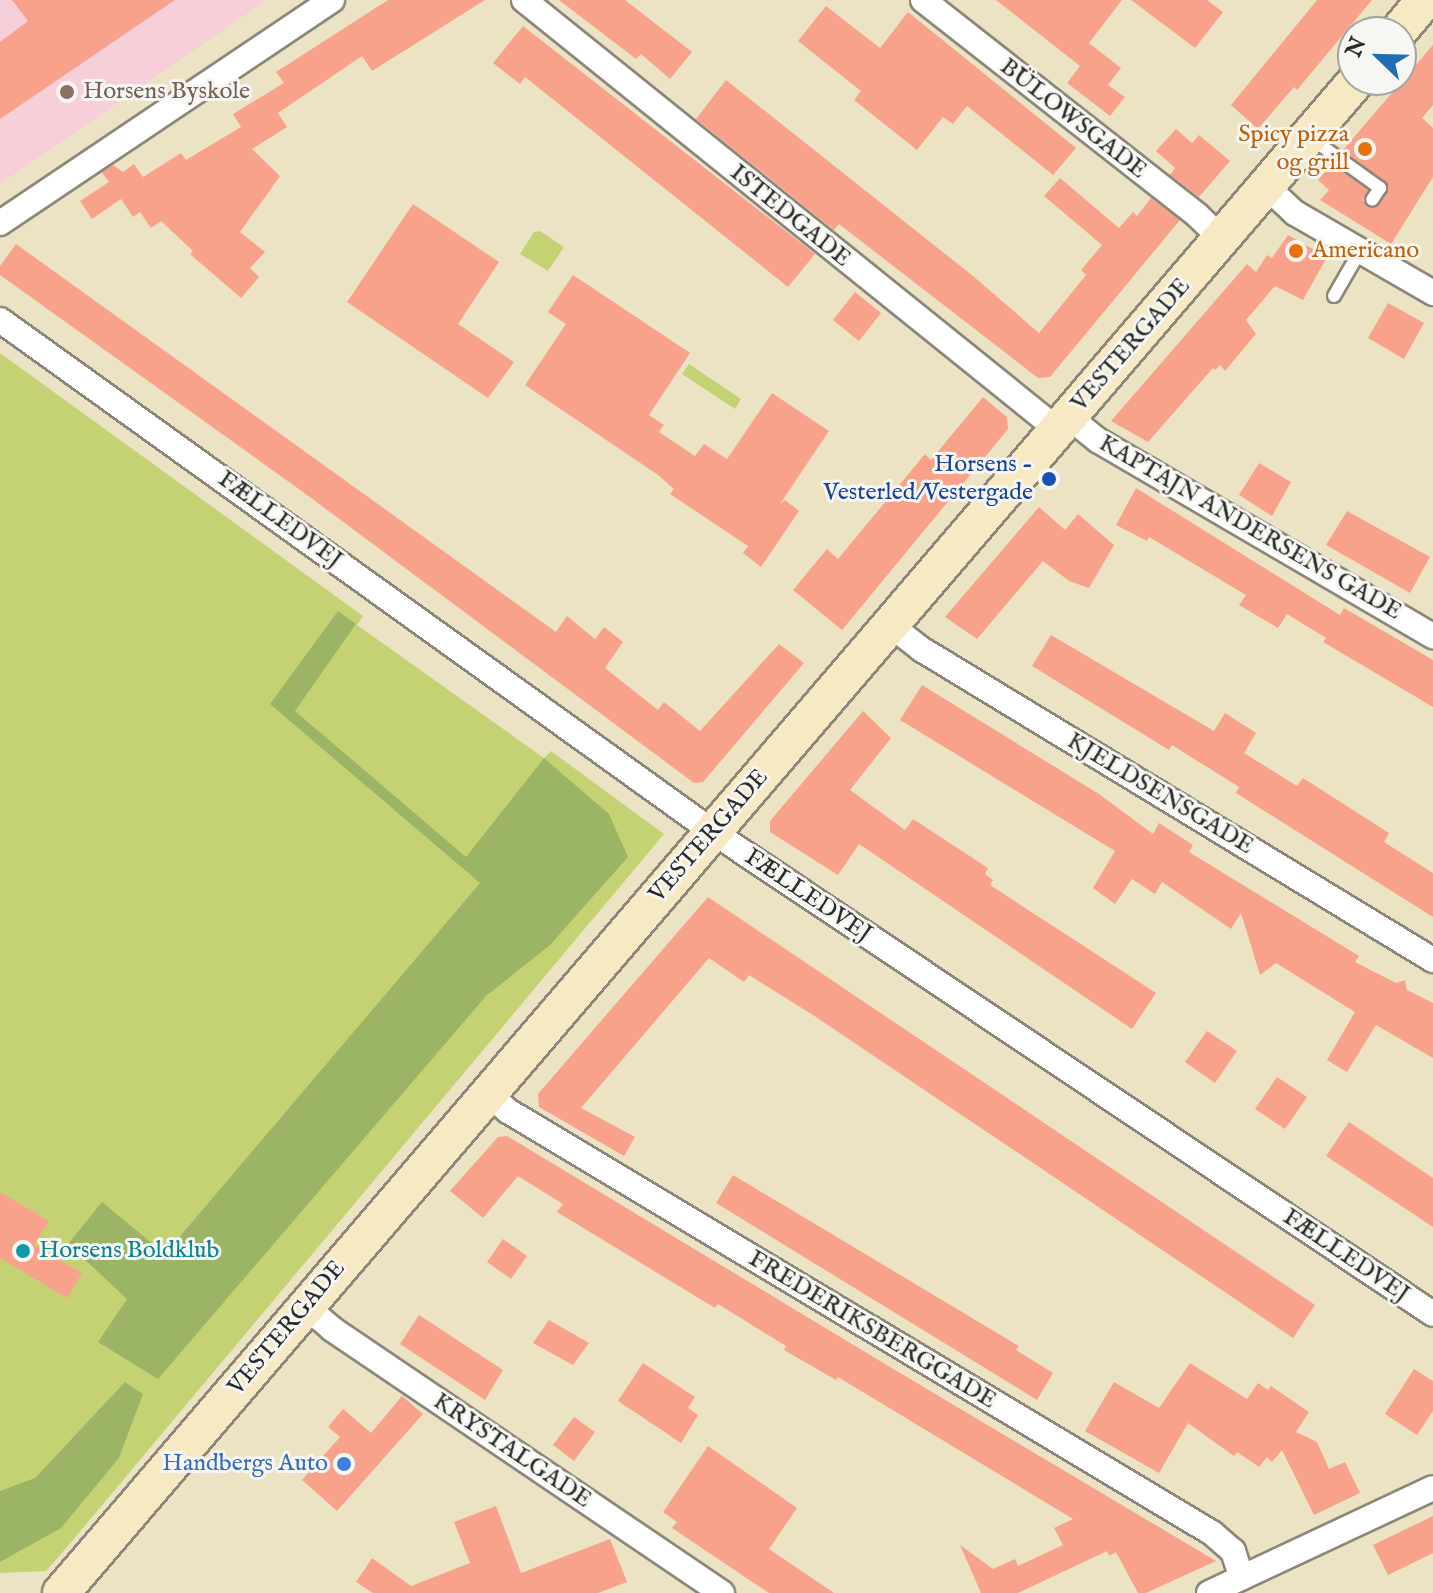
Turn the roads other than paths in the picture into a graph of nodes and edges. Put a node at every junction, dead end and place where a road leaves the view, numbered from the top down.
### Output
1 (332, 0) edge
2 (524, 0) edge
3 (923, 0) edge
4 (1425, 0) edge
5 (1412, 16) edge
6 (1344, 96) edge
7 (1309, 137) junction
8 (1267, 187) junction
9 (1372, 200) dead end
10 (0, 223) edge
11 (1222, 239) junction
12 (1360, 251) junction
13 (1433, 293) edge
14 (1334, 296) dead end
15 (0, 320) edge
16 (1063, 424) junction
17 (889, 624) junction
18 (1433, 636) edge
19 (713, 832) junction
20 (1433, 960) edge
21 (488, 1093) junction
22 (305, 1306) junction
23 (1433, 1314) edge
24 (1433, 1488) edge
25 (1242, 1578) junction
26 (61, 1593) edge
27 (722, 1593) edge
28 (1209, 1593) edge

1 - 10 street
2 - 16 street, ISTEDGADE
3 - 11 street, BÜLOWSGADE
4 - 5 main road
6 - 7 main road, VESTERGADE
7 - 8 main road, VESTERGADE
7 - 9 lane
8 - 11 main road, VESTERGADE
8 - 12 street
11 - 16 main road, VESTERGADE
12 - 13 street
12 - 14 lane
15 - 19 street, FÆLLEDVEJ
16 - 17 main road, VESTERGADE
16 - 18 street, KAPTAJN ANDERSENS GADE
17 - 19 main road, VESTERGADE
17 - 20 street, KJELDSENSGADE
19 - 21 main road, VESTERGADE
19 - 23 street, FÆLLEDVEJ
21 - 22 main road, VESTERGADE
21 - 25 street, FREDERIKSBERGGADE
22 - 26 main road, VESTERGADE
22 - 27 street, KRYSTALGADE
24 - 25 street
25 - 28 street

